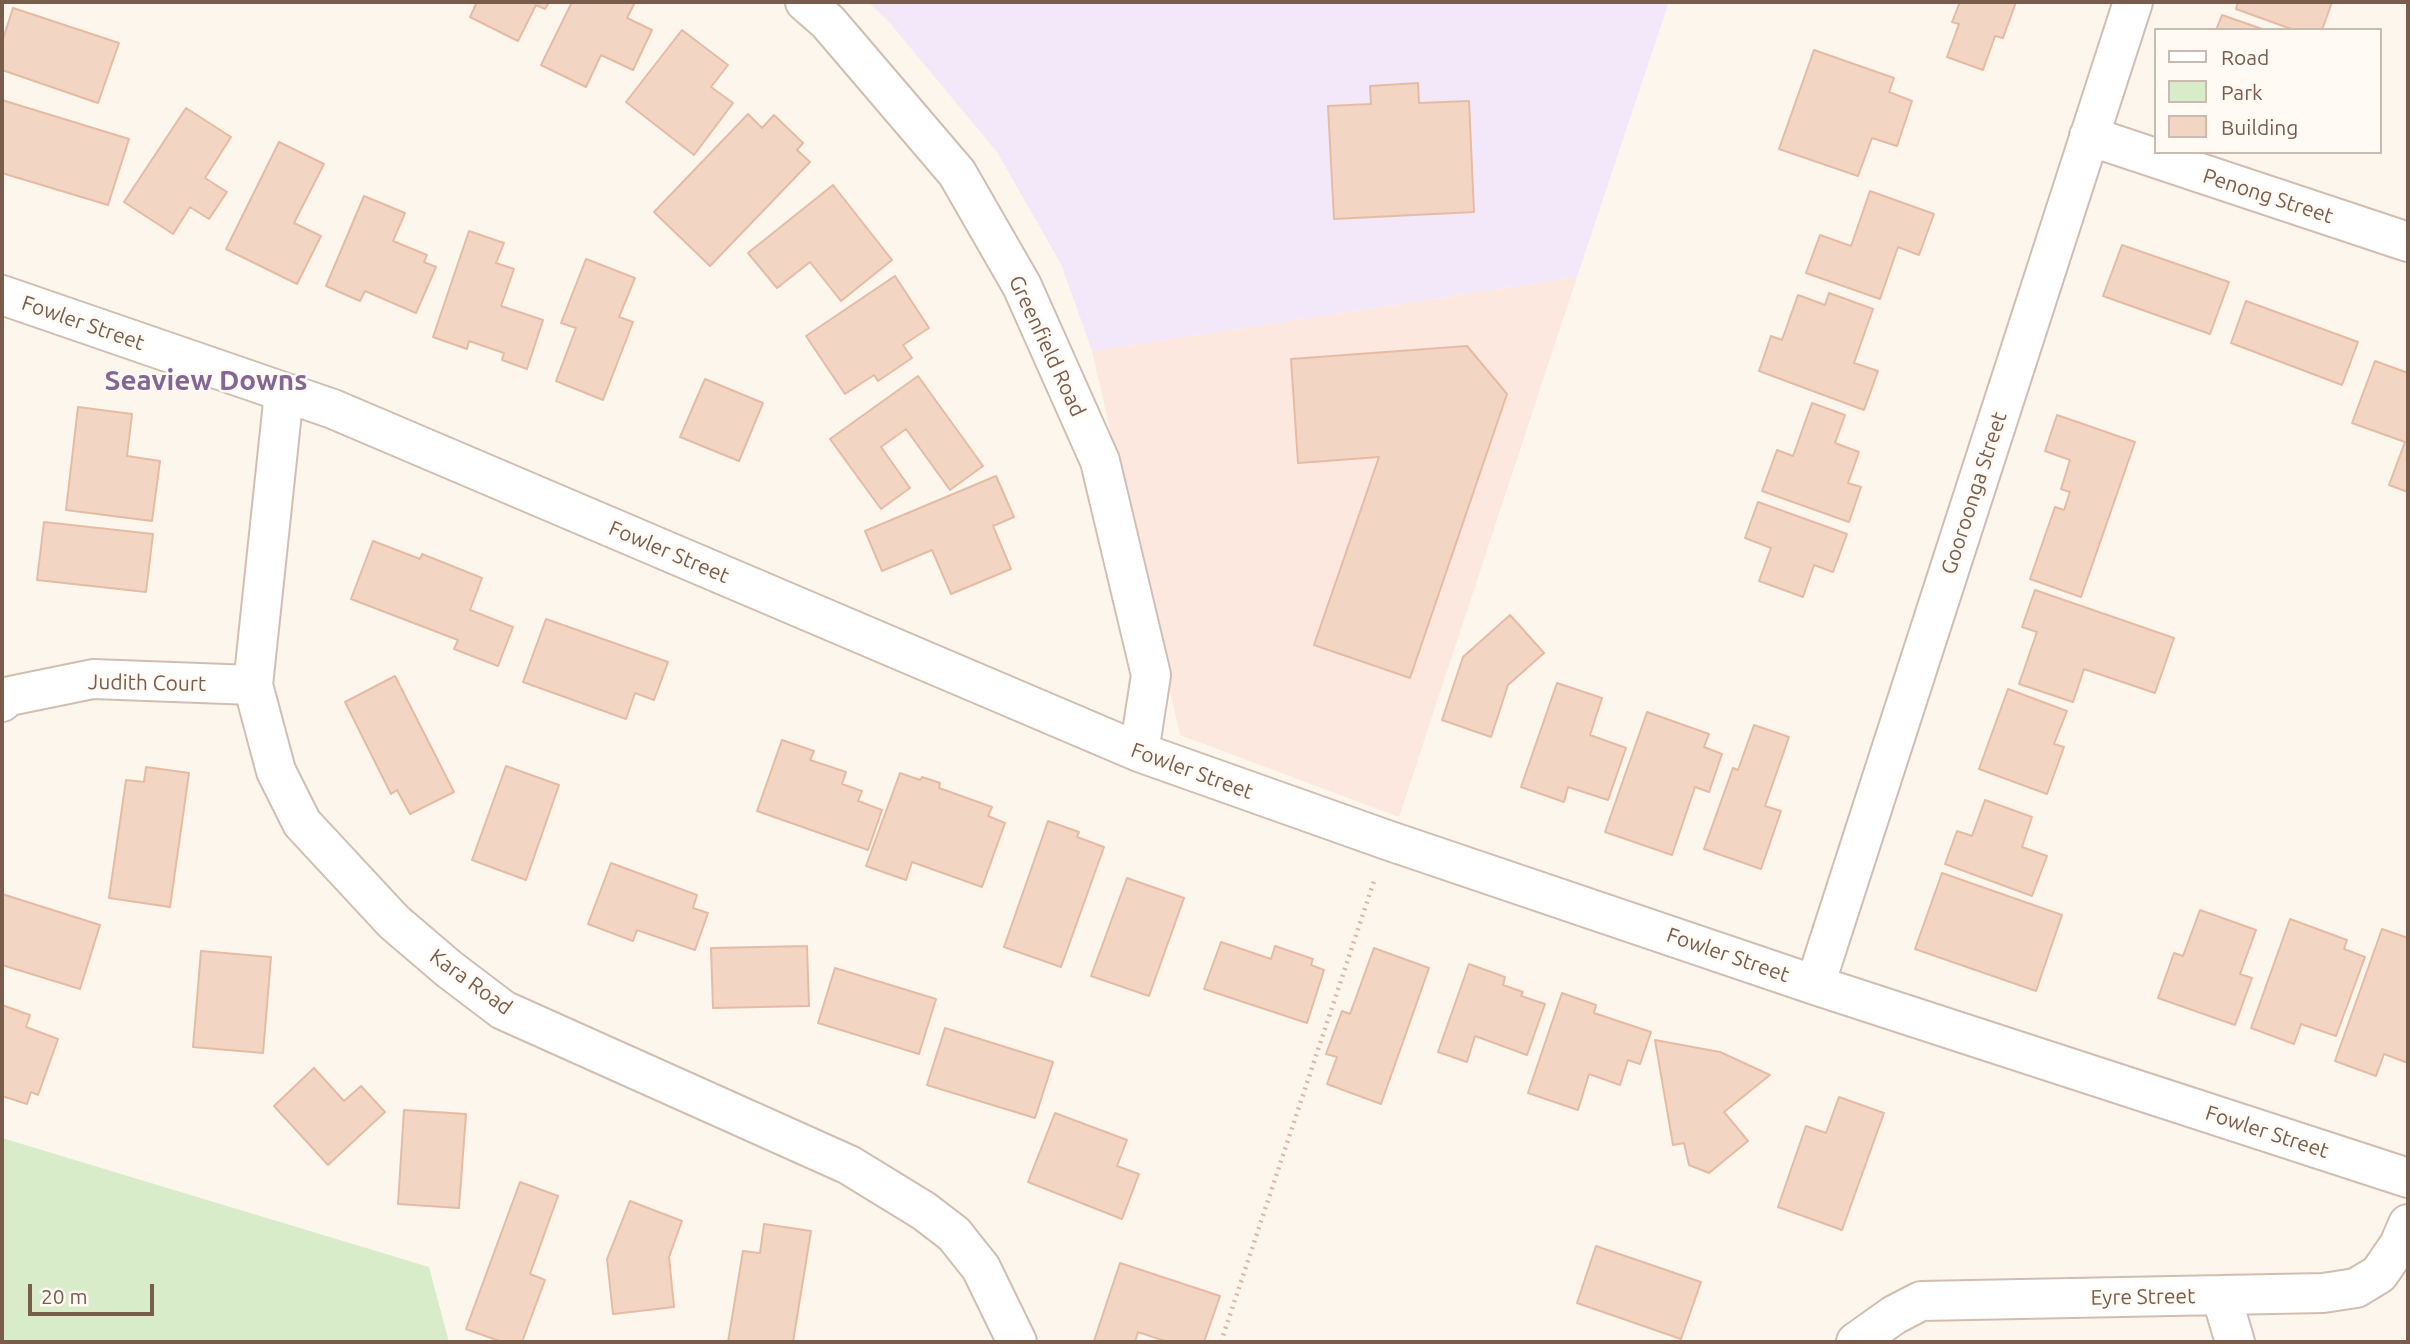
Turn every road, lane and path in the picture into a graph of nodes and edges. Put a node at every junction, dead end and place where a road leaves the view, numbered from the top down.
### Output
1 (805, 2) edge
2 (2133, 2) edge
3 (2089, 136) junction
4 (2408, 242) edge
5 (2, 295) edge
6 (284, 393) junction
7 (253, 685) junction
8 (2, 702) edge
9 (1139, 752) junction
10 (1387, 840) junction
11 (1815, 985) junction
12 (2408, 1178) edge
13 (2408, 1224) edge
14 (2221, 1295) junction
15 (1017, 1342) edge
16 (1221, 1342) edge
17 (1856, 1342) edge
18 (2235, 1342) edge

1 - 9 street, Greenfield Road
2 - 3 street, Gooroonga Street
3 - 4 street, Penong Street
3 - 11 street, Gooroonga Street
5 - 6 street, Fowler Street
6 - 7 street, Kara Road
6 - 9 street, Fowler Street
7 - 8 street, Judith Court
7 - 15 street, Kara Road
9 - 10 street, Fowler Street
10 - 11 street, Fowler Street
10 - 16 path
11 - 12 street, Fowler Street
13 - 14 street, Eyre Street
14 - 17 street, Eyre Street
14 - 18 street

